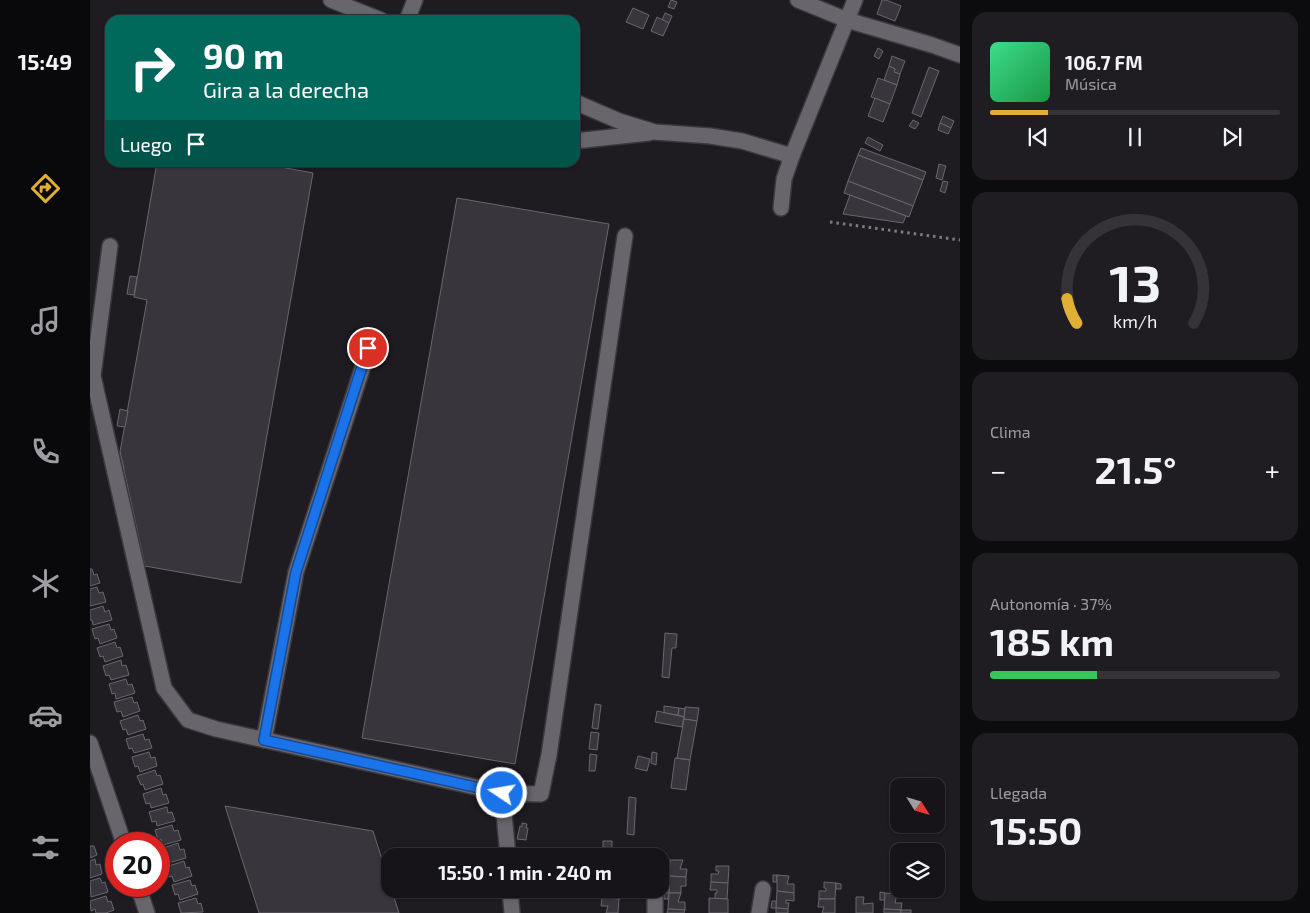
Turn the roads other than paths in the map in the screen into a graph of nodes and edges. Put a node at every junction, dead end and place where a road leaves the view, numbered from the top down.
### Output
1 (330, 0) edge
2 (415, 0) edge
3 (798, 0) edge
4 (855, 0) edge
5 (368, 15) edge
6 (408, 15) edge
7 (847, 20) junction
8 (960, 55) edge
9 (580, 104) edge
10 (655, 132) junction
11 (580, 140) edge
12 (792, 156) junction
13 (781, 208) dead end
14 (625, 236) dead end
15 (110, 246) dead end
16 (368, 348) dead end
17 (264, 740) junction
18 (90, 743) edge
19 (502, 793) junction
20 (120, 832) edge
21 (507, 848) edge
22 (763, 890) dead end
23 (142, 897) edge
24 (511, 898) edge
25 (655, 898) edge
26 (147, 913) edge
27 (512, 913) edge
28 (655, 913) edge
29 (759, 913) edge

1 - 5 street
2 - 6 street
3 - 7 street
4 - 7 street
7 - 8 street
7 - 12 street
9 - 10 street
10 - 11 street
10 - 12 street
12 - 13 street
14 - 19 street
15 - 17 street
16 - 17 street
17 - 19 street
18 - 20 street
19 - 21 street
22 - 29 street
23 - 26 street
24 - 27 street
25 - 28 street

